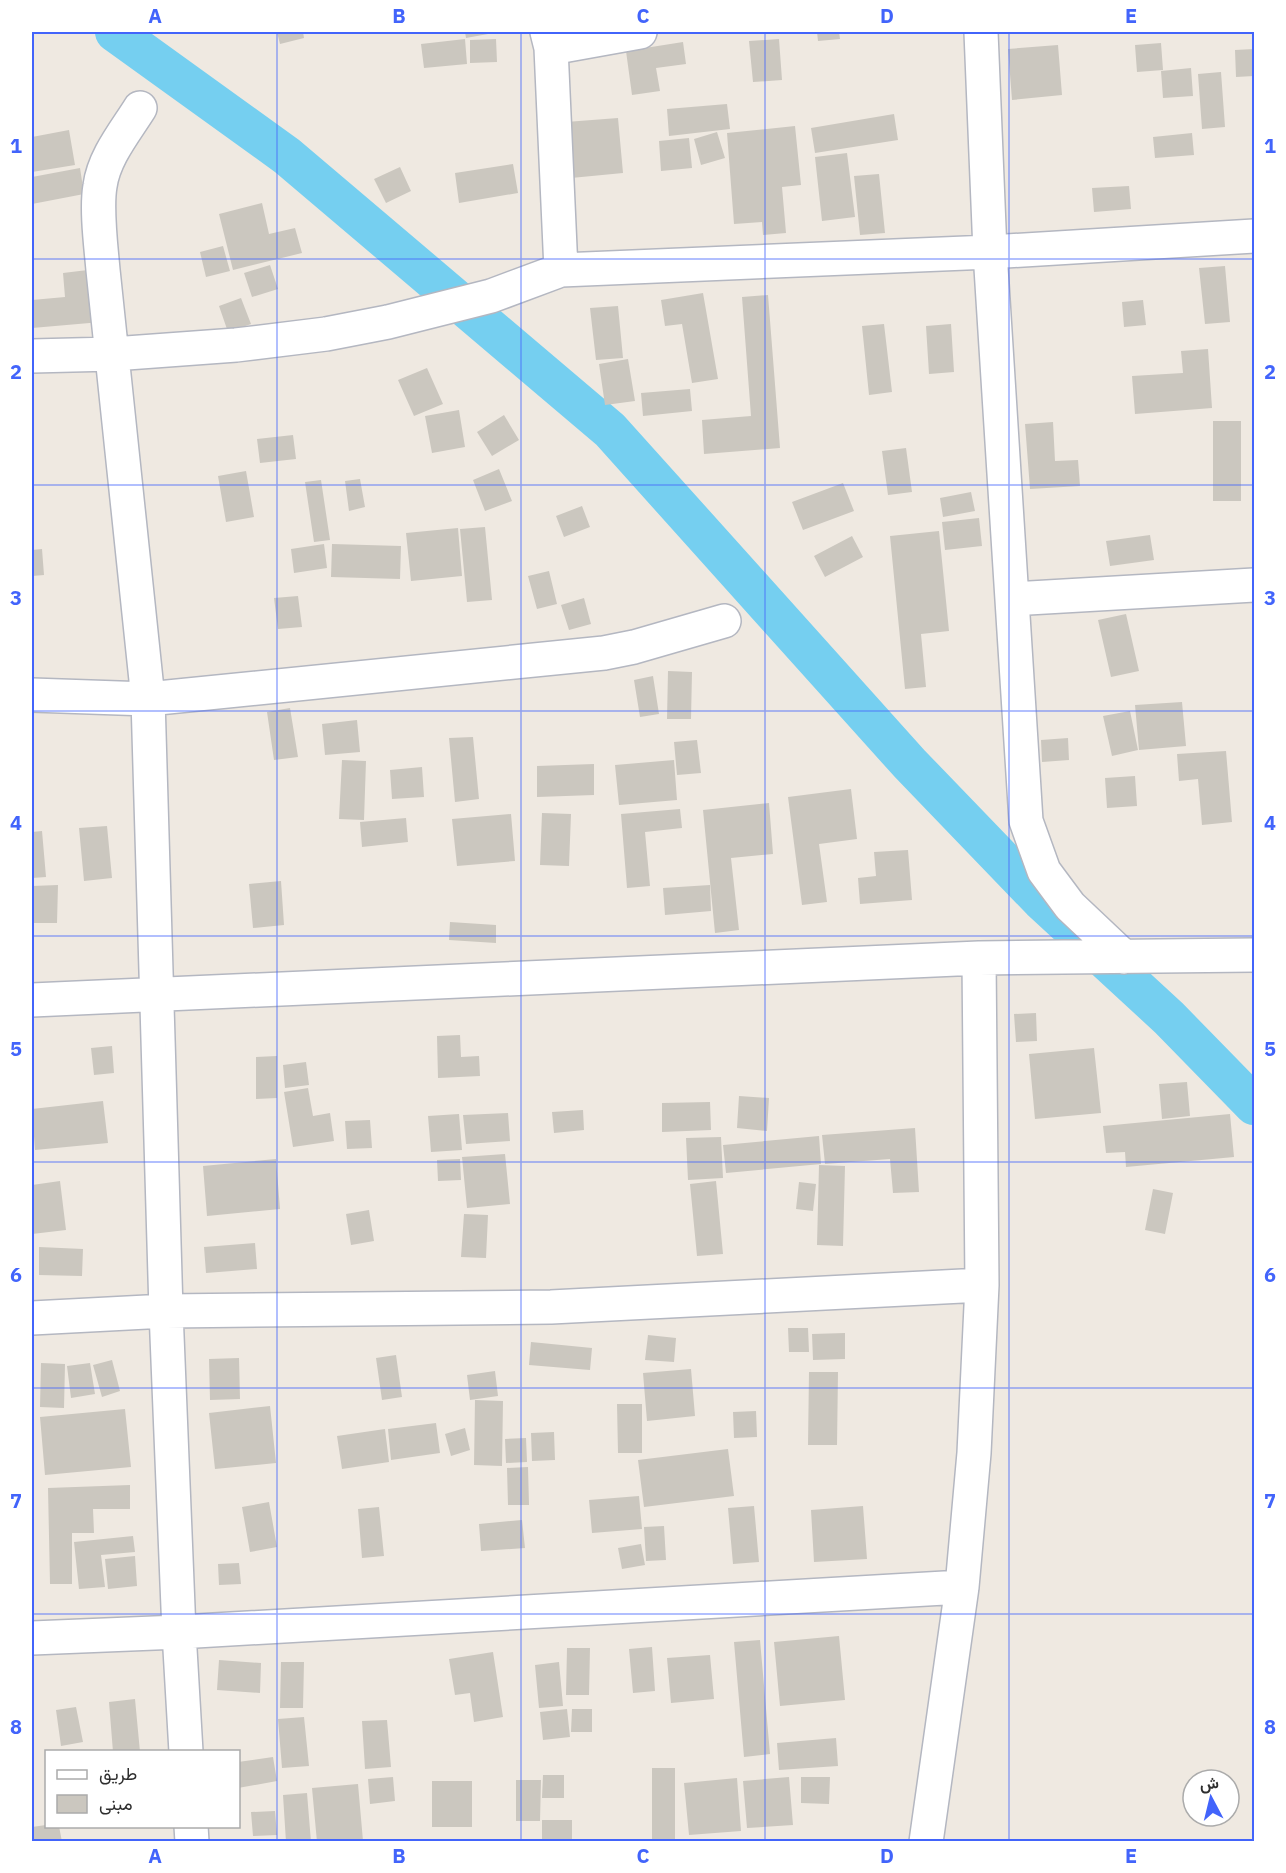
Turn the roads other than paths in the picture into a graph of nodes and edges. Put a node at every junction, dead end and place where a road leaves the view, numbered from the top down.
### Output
1 (640, 32) edge
2 (981, 32) edge
3 (986, 32) edge
4 (549, 40) edge
5 (140, 108) dead end
6 (1254, 236) edge
7 (990, 252) junction
8 (561, 270) junction
9 (113, 354) junction
10 (32, 356) edge
11 (1254, 585) edge
12 (1012, 599) junction
13 (724, 621) dead end
14 (32, 695) edge
15 (148, 699) junction
16 (1254, 955) edge
17 (1119, 957) junction
18 (980, 958) junction
19 (157, 996) junction
20 (32, 1000) edge
21 (982, 1285) junction
22 (166, 1311) junction
23 (32, 1318) edge
24 (962, 1587) junction
25 (179, 1632) junction
26 (32, 1638) edge
27 (186, 1750) edge
28 (926, 1842) edge

1 - 4 street
2 - 3 street
2 - 7 street
4 - 8 street
5 - 9 street
6 - 7 street
7 - 8 street
7 - 12 street
8 - 9 street
9 - 10 street
9 - 15 street
11 - 12 street
12 - 17 street
13 - 15 street
14 - 15 street
15 - 19 street
16 - 17 street
17 - 18 street
18 - 19 street
18 - 21 street
19 - 20 street
19 - 22 street
21 - 22 street
21 - 24 street
22 - 23 street
22 - 25 street
24 - 25 street
24 - 28 street
25 - 26 street
25 - 27 street

